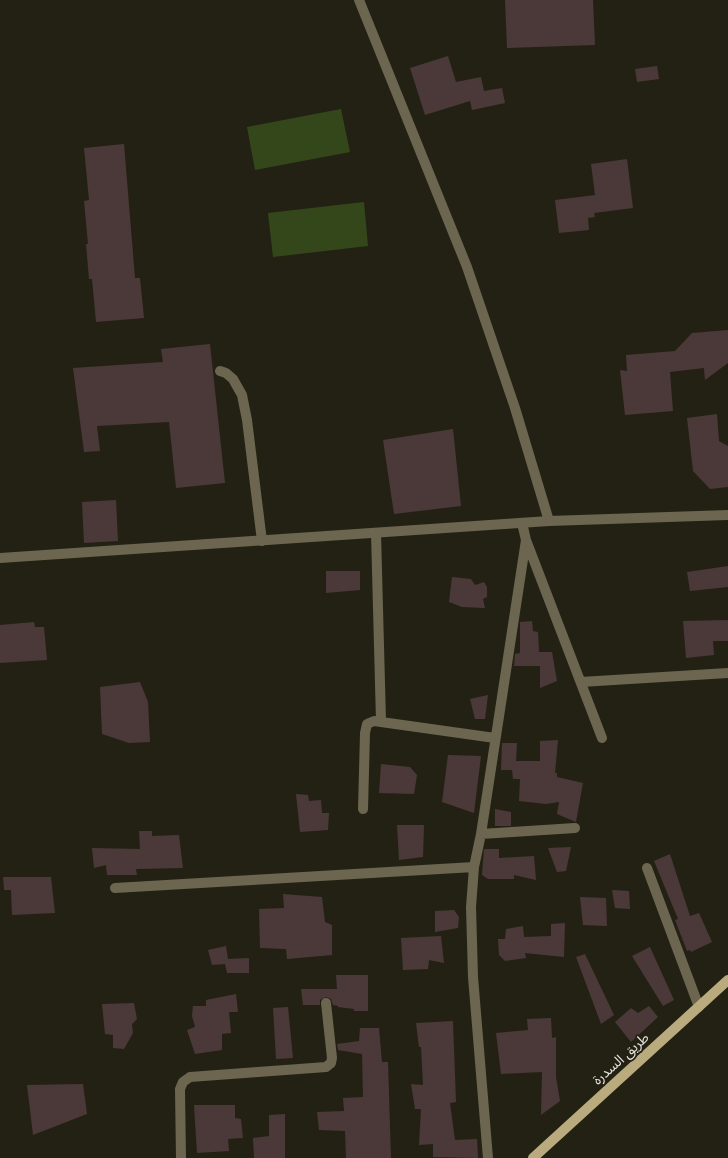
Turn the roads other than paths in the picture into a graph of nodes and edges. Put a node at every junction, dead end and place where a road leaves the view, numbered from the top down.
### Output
1 (360, 0) edge
2 (220, 371) dead end
3 (728, 515) edge
4 (548, 521) junction
5 (522, 523) junction
6 (376, 533) junction
7 (526, 540) junction
8 (262, 541) junction
9 (0, 558) edge
10 (728, 673) edge
11 (581, 682) junction
12 (381, 721) junction
13 (495, 738) junction
14 (602, 738) dead end
15 (363, 809) dead end
16 (575, 828) dead end
17 (481, 834) junction
18 (474, 867) junction
19 (646, 868) dead end
20 (115, 888) dead end
21 (728, 980) edge
22 (326, 1002) dead end
23 (700, 1007) junction
24 (181, 1158) edge
25 (488, 1158) edge
26 (533, 1158) edge

1 - 4 street
2 - 8 street
3 - 4 street
4 - 5 street
5 - 6 street
5 - 7 street
6 - 8 street
6 - 12 street
7 - 11 street
7 - 13 street
8 - 9 street
10 - 11 street
11 - 14 street
12 - 13 street
12 - 15 street
13 - 17 street
16 - 17 street
17 - 18 street
18 - 20 street
18 - 25 street
19 - 23 street
21 - 23 main road, طريق السدرة
22 - 24 street
23 - 26 main road, طريق السدرة

